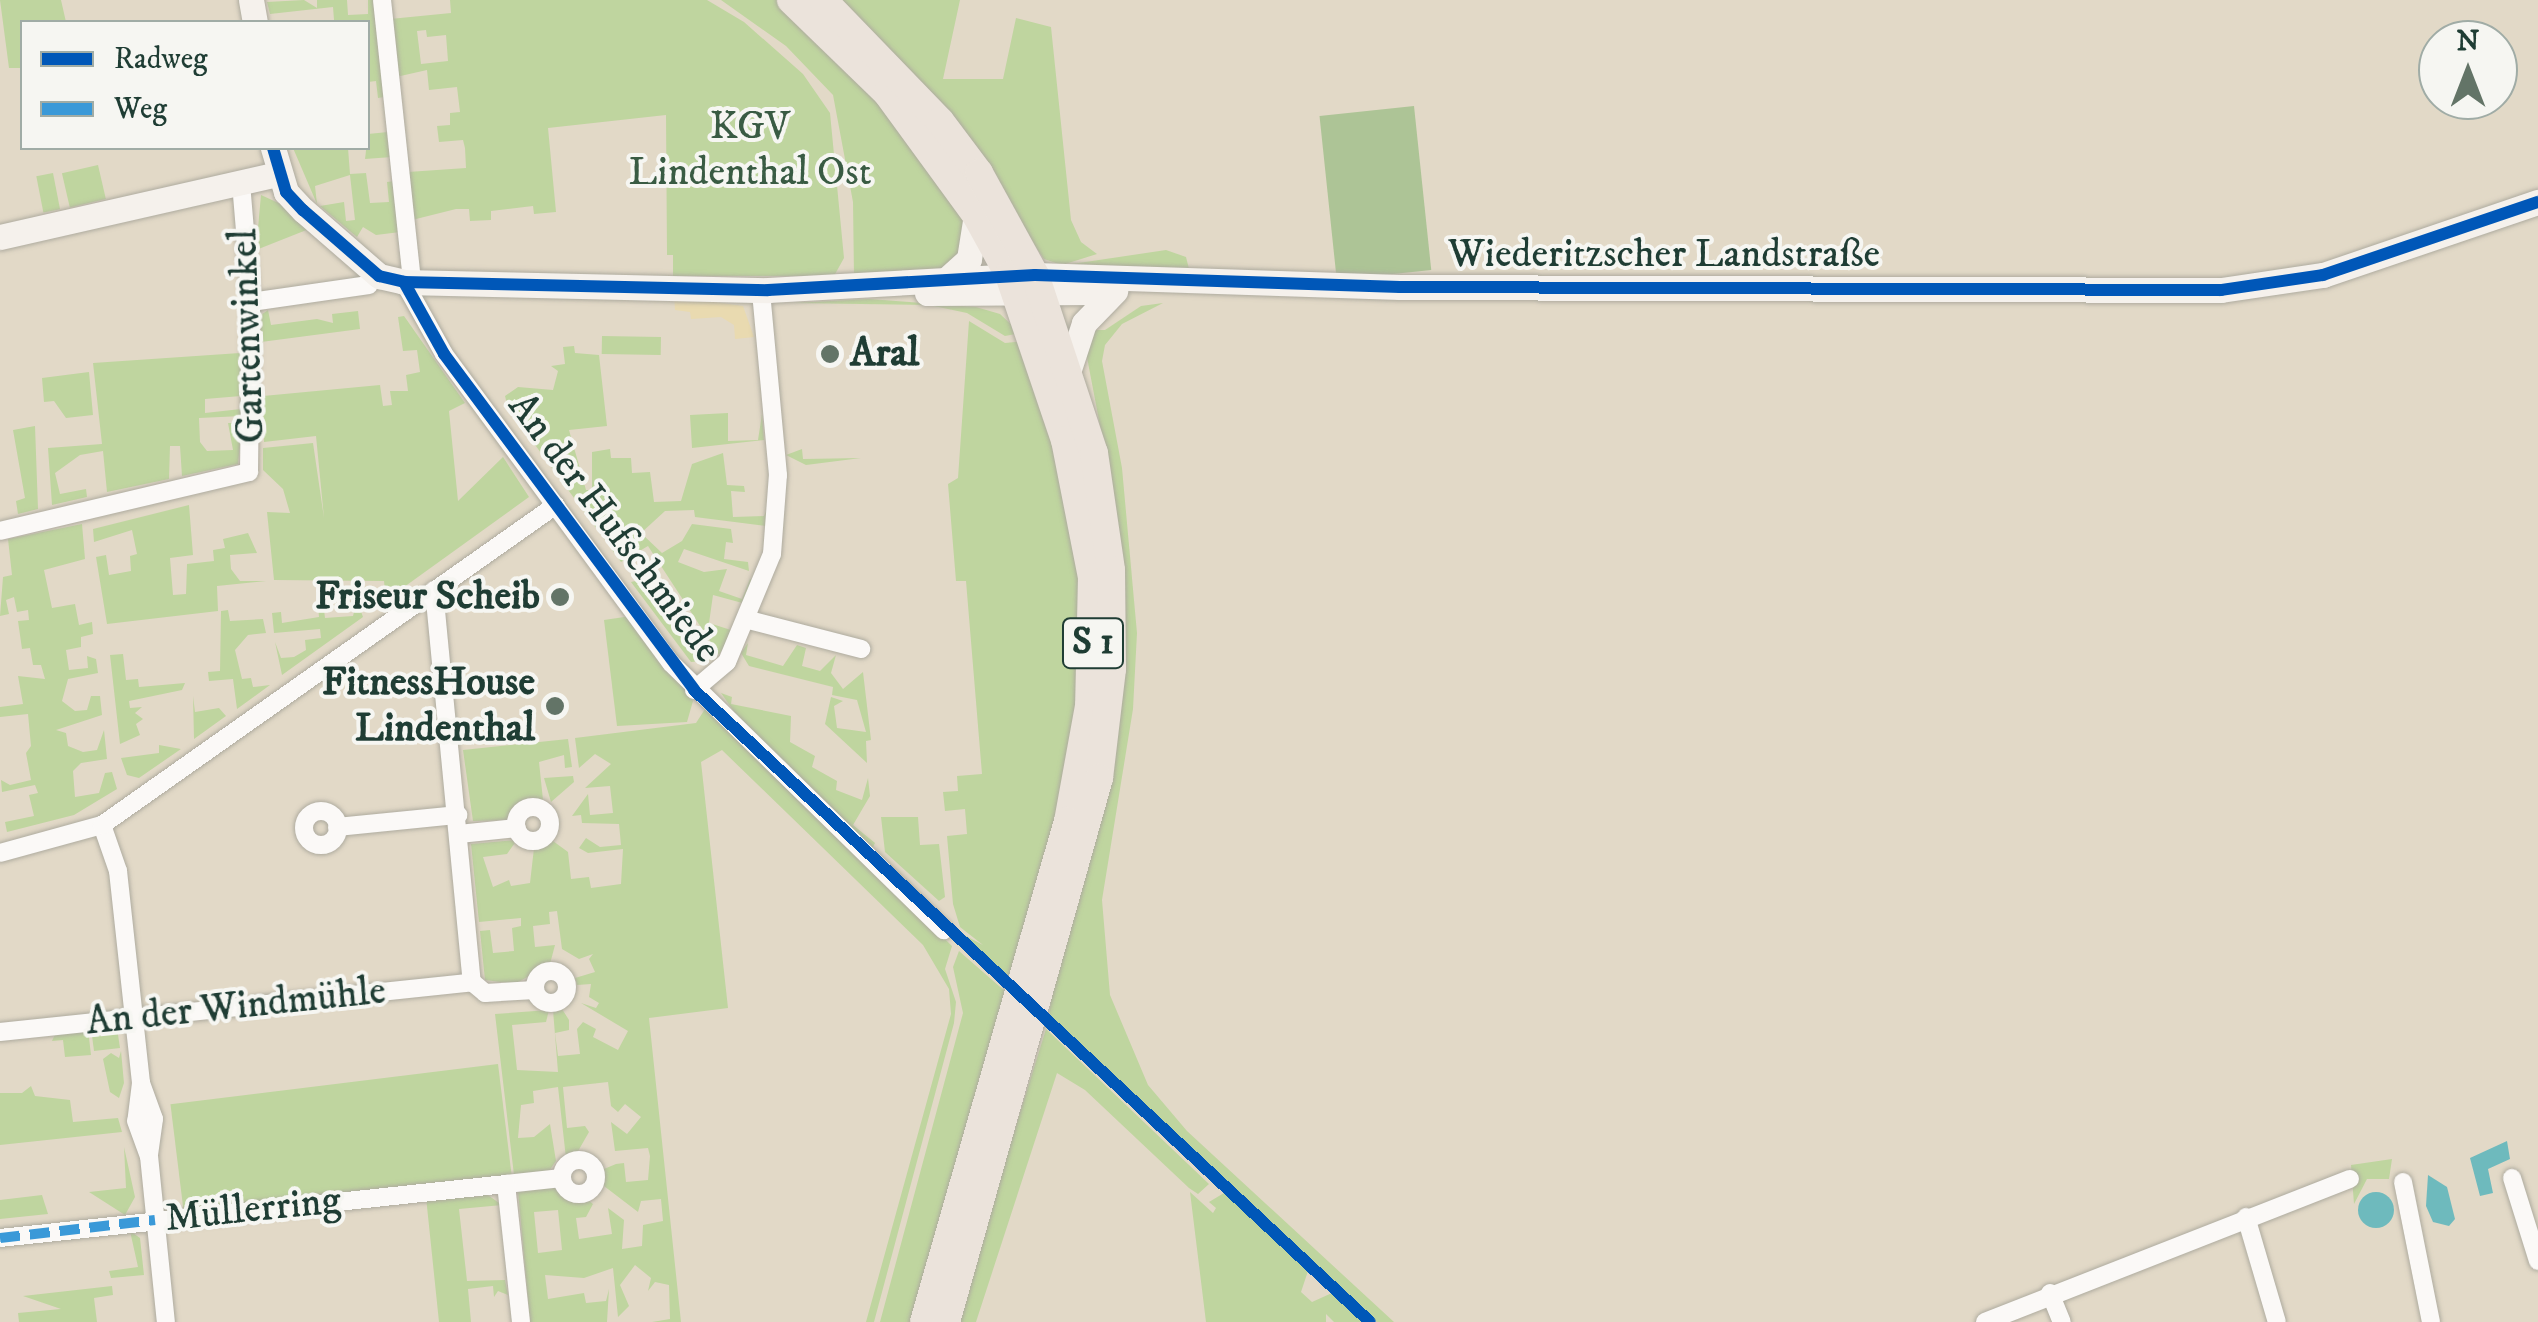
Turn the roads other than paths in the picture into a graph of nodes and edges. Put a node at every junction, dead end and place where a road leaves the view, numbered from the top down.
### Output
1 (382, 0) edge
2 (791, 0) edge
3 (823, 0) edge
4 (273, 150) edge
5 (278, 174) junction
6 (241, 183) junction
7 (2538, 202) edge
8 (976, 215) junction
9 (0, 236) edge
10 (948, 278) junction
11 (408, 282) junction
12 (1201, 284) junction
13 (370, 285) dead end
14 (1026, 286) junction
15 (769, 290) junction
16 (1115, 291) junction
17 (251, 302) junction
18 (1069, 368) junction
19 (556, 505) junction
20 (0, 530) edge
21 (434, 590) junction
22 (750, 620) junction
23 (860, 650) dead end
24 (694, 690) junction
25 (102, 825) junction
26 (458, 825) junction
27 (338, 827) dead end
28 (517, 828) dead end
29 (1, 848) edge
30 (944, 930) dead end
31 (472, 982) junction
32 (535, 990) dead end
33 (1027, 1006) junction
34 (132, 1018) junction
35 (0, 1032) edge
36 (562, 1178) dead end
37 (2512, 1178) dead end
38 (2350, 1179) dead end
39 (2403, 1182) dead end
40 (506, 1184) junction
41 (2246, 1216) junction
42 (155, 1220) junction
43 (0, 1238) edge
44 (2538, 1262) edge
45 (2050, 1293) junction
46 (166, 1322) edge
47 (521, 1322) edge
48 (924, 1322) edge
49 (946, 1322) edge
50 (1985, 1322) edge
51 (2062, 1322) edge
52 (2277, 1322) edge
53 (2431, 1322) edge

1 - 11 street
2 - 8 main road, S 1
3 - 14 main road, S 1
4 - 5 street
5 - 6 street
5 - 11 street
6 - 9 street
6 - 17 street, Gartenwinkel
7 - 12 street, Wiederitzscher Landstraße
8 - 10 street
8 - 14 main road, S 1
10 - 14 street, Wiederitzscher Landstraße
10 - 15 street, Wiederitzscher Landstraße
11 - 15 street, Wiederitzscher Landstraße
11 - 19 street, An der Hufschmiede
12 - 14 street, Wiederitzscher Landstraße
12 - 16 street, Wiederitzscher Landstraße
13 - 17 street
14 - 15 street, Wiederitzscher Landstraße
14 - 16 street, Wiederitzscher Landstraße
14 - 18 main road, S 1
14 - 33 main road, S 1
15 - 22 street
16 - 18 street
17 - 20 street, Gartenwinkel
18 - 33 main road, S 1
19 - 21 street
19 - 24 street, An der Hufschmiede
21 - 25 street
21 - 26 street
22 - 23 street
22 - 24 street
24 - 30 street, An der Hufschmiede
25 - 29 street
25 - 34 street
26 - 27 street
26 - 28 street
26 - 31 street
31 - 32 street, An der Windmühle
31 - 34 street, An der Windmühle
33 - 48 main road, S 1
33 - 49 main road, S 1
34 - 35 street, An der Windmühle
34 - 42 street
36 - 40 street, Müllerring
37 - 44 street
38 - 41 street
39 - 53 street
40 - 42 street, Müllerring
40 - 47 street
41 - 45 street
41 - 52 street
42 - 43 street, Müllerring
42 - 46 street
45 - 50 street
45 - 51 street

